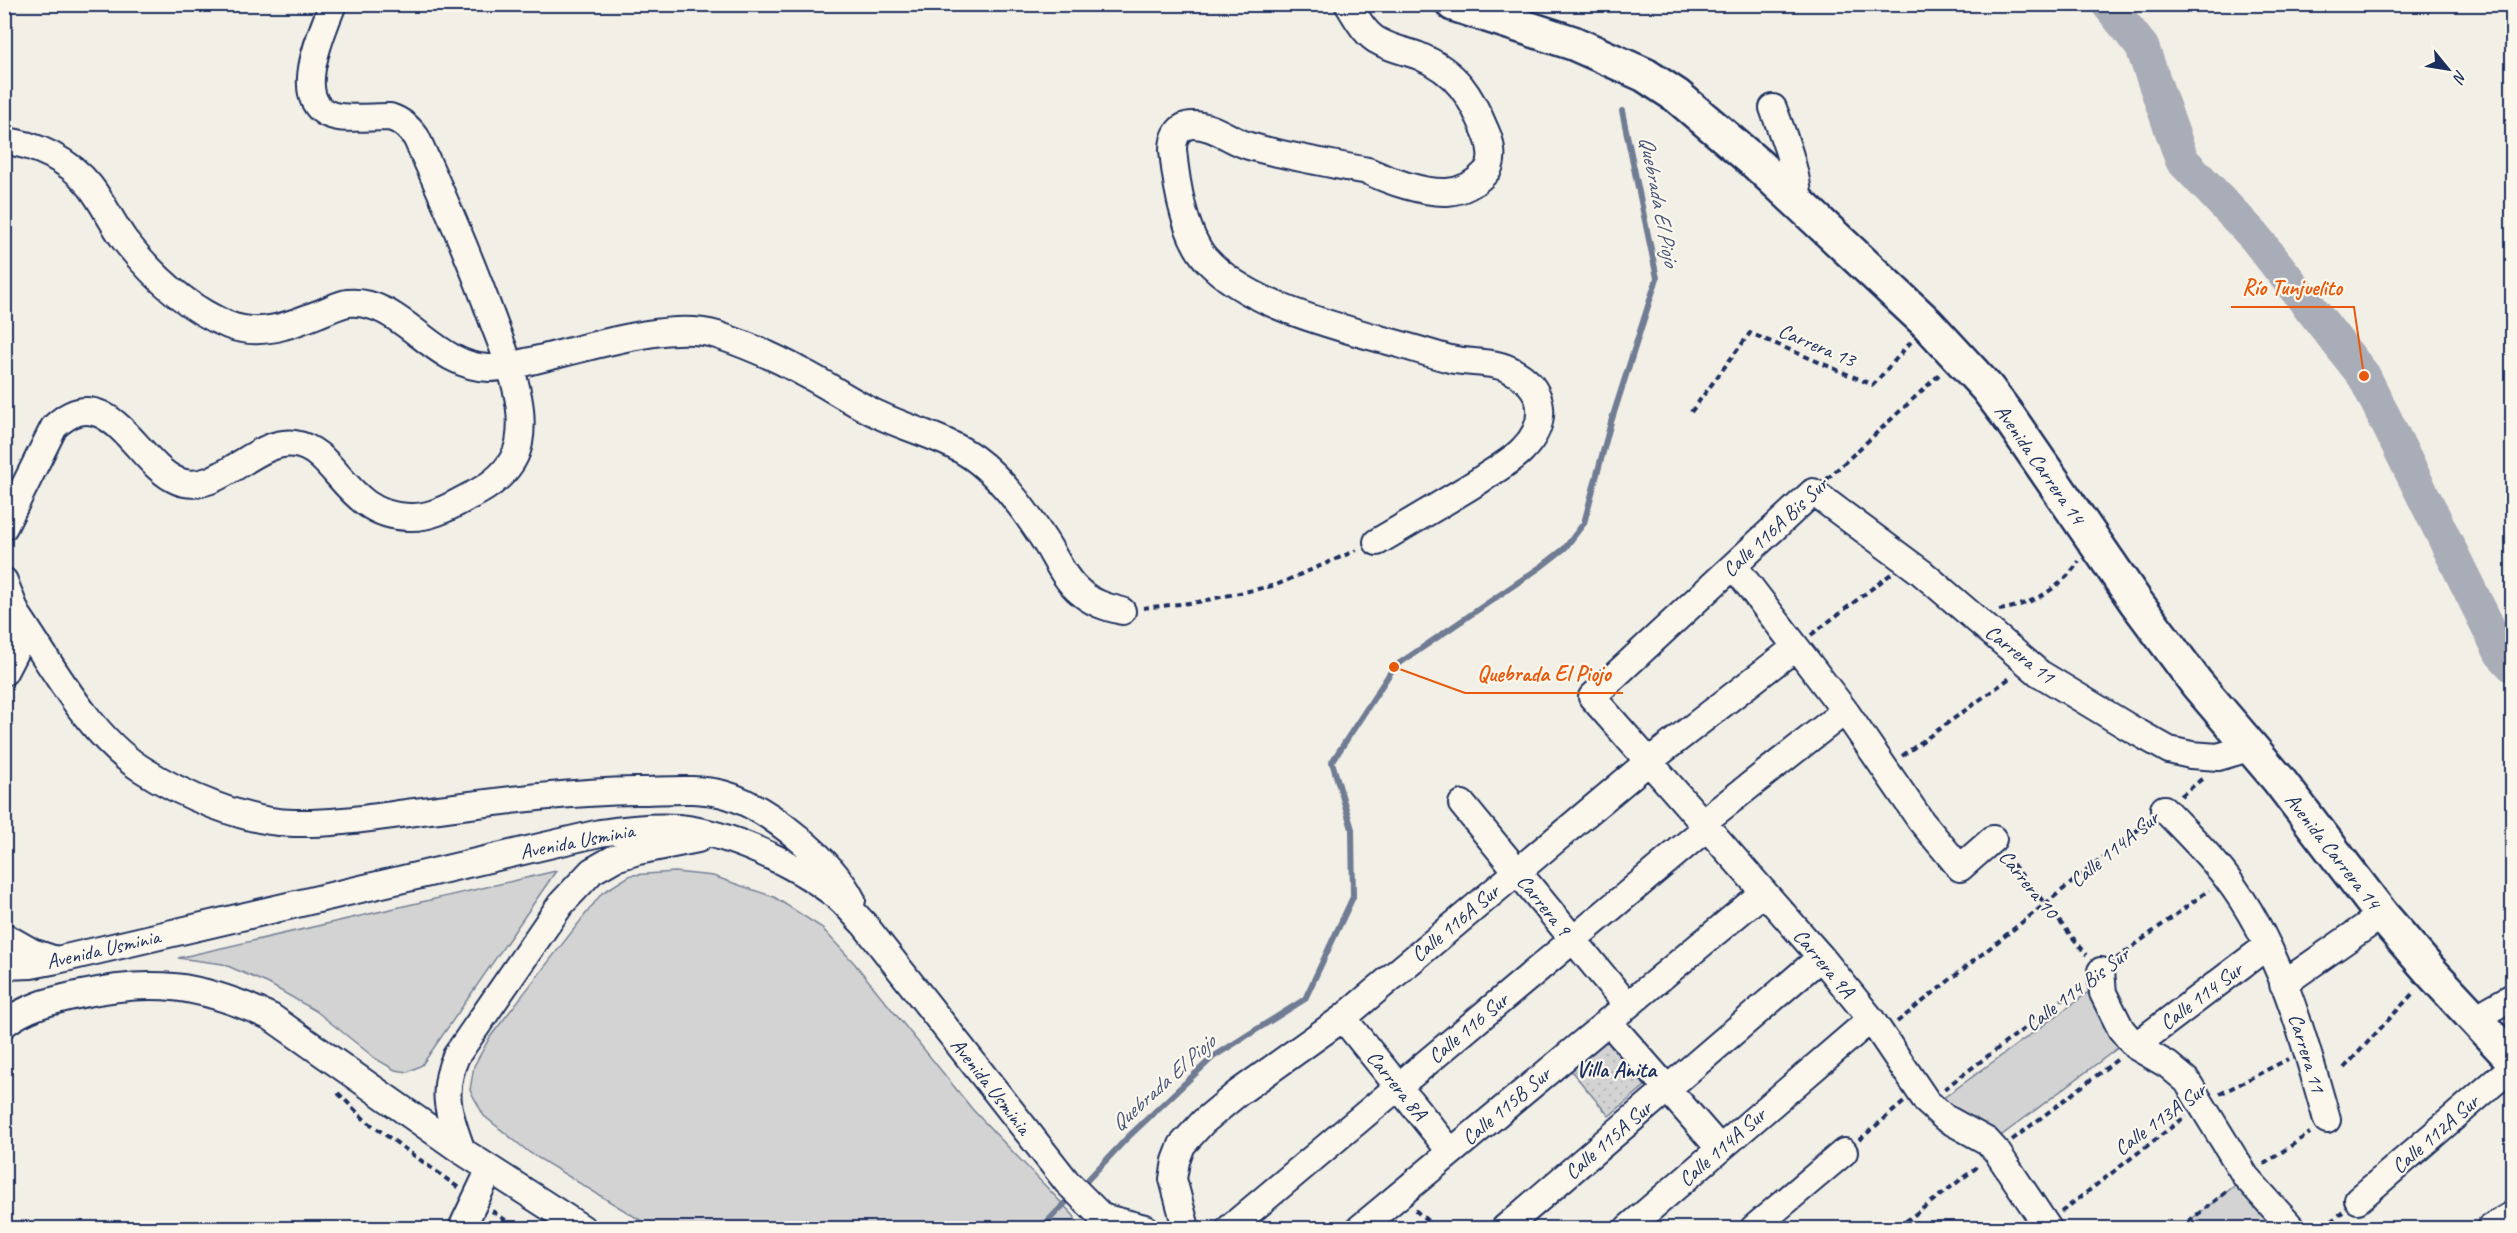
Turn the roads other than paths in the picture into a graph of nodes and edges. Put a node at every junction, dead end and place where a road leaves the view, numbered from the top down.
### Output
1 (333, 4) edge
2 (1348, 4) edge
3 (1453, 4) edge
4 (1773, 108) dead end
5 (4, 141) edge
6 (1799, 204) junction
7 (510, 365) junction
8 (1813, 492) joint
9 (4, 526) edge
10 (1377, 542) road end
11 (1734, 566) junction
12 (4, 581) edge
13 (1122, 611) road end
14 (17, 614) junction
15 (1796, 647) junction
16 (5, 670) edge
17 (1592, 697) joint
18 (1845, 711) junction
19 (2243, 750) junction
20 (1648, 762) junction
21 (1462, 804) dead end
22 (2164, 809) road end
23 (1704, 825) junction
24 (716, 836) junction
25 (1993, 839) road end
26 (1517, 871) junction
27 (1764, 892) junction
28 (2382, 915) junction
29 (864, 924) junction
30 (4, 936) edge
31 (1573, 940) junction
32 (2267, 946) junction
33 (1821, 957) junction
34 (57, 960) junction
35 (4, 966) edge
36 (2101, 971) road end
37 (2283, 984) junction
38 (2512, 997) edge
39 (1617, 1013) junction
40 (1343, 1018) junction
41 (2475, 1018) junction
42 (4, 1024) edge
43 (1876, 1027) junction
44 (2134, 1046) junction
45 (2512, 1059) edge
46 (2512, 1067) edge
47 (1397, 1088) junction
48 (1667, 1089) junction
49 (2327, 1120) dead end
50 (1720, 1149) junction
51 (462, 1151) junction
52 (1451, 1152) junction
53 (1845, 1152) road end
54 (490, 1168) junction
55 (2358, 1200) dead end
56 (2512, 1215) edge
57 (1099, 1223) edge
58 (2047, 1226) edge
59 (462, 1228) edge
60 (582, 1228) edge
61 (1145, 1228) edge
62 (1186, 1228) edge
63 (1230, 1228) edge
64 (1360, 1228) edge
65 (1505, 1228) edge
66 (1628, 1228) edge
67 (1754, 1228) edge
68 (2292, 1228) edge
69 (2490, 1228) edge

1 - 7 street
2 - 10 street
3 - 6 main road, Avenida Carrera 14
4 - 6 street
5 - 7 street
6 - 19 main road, Avenida Carrera 14
7 - 9 street
7 - 13 street
8 - 11 street, Calle 116A Bis Sur
8 - 19 street, Carrera 11
11 - 15 street, Carrera 10
11 - 17 street, Calle 116A Bis Sur
12 - 14 street
14 - 16 street
14 - 29 street
15 - 18 street, Carrera 10
15 - 20 street, Calle 116A Sur
17 - 20 street, Carrera 9A
18 - 23 street, Calle 116 Sur
18 - 25 street, Carrera 10
19 - 28 main road, Avenida Carrera 14
20 - 23 street, Carrera 9A
20 - 26 street, Calle 116A Sur
21 - 26 street, Carrera 9
22 - 32 street, Carrera 11
23 - 27 street, Carrera 9A
23 - 31 street, Calle 116 Sur
24 - 29 street, Avenida Usminia
24 - 34 street, Avenida Usminia
24 - 51 street
26 - 31 street, Carrera 9
26 - 40 street, Calle 116A Sur
27 - 33 street, Carrera 9A
27 - 39 street, Calle 115B Sur
28 - 37 street
28 - 41 main road, Avenida Carrera 14
29 - 57 street, Avenida Usminia
30 - 34 street
31 - 39 street, Carrera 9
31 - 47 street, Calle 116 Sur
32 - 37 street, Carrera 11
32 - 44 street, Calle 114 Sur
33 - 43 street, Carrera 9A
33 - 48 street, Calle 115A Sur
34 - 35 street, Avenida Usminia
36 - 44 street
37 - 49 street, Carrera 11
38 - 41 street
39 - 48 street, Carrera 9
39 - 52 street, Calle 115B Sur
40 - 47 street, Carrera 8A
40 - 62 street, Calle 116A Sur
41 - 45 main road, Avenida Carrera 14
42 - 51 street, Avenida Usminia
43 - 50 street, Calle 114A Sur
43 - 58 street, Carrera 9A
44 - 68 street
46 - 55 street, Calle 112A Sur
47 - 52 street, Carrera 8A
47 - 63 street, Calle 116 Sur
48 - 50 street, Carrera 9
48 - 65 street, Calle 115A Sur
50 - 66 street, Calle 114A Sur
51 - 54 street, Avenida Usminia
52 - 64 street, Calle 115B Sur
53 - 67 street
54 - 59 street
54 - 60 street, Avenida Usminia
56 - 69 street
57 - 61 street

